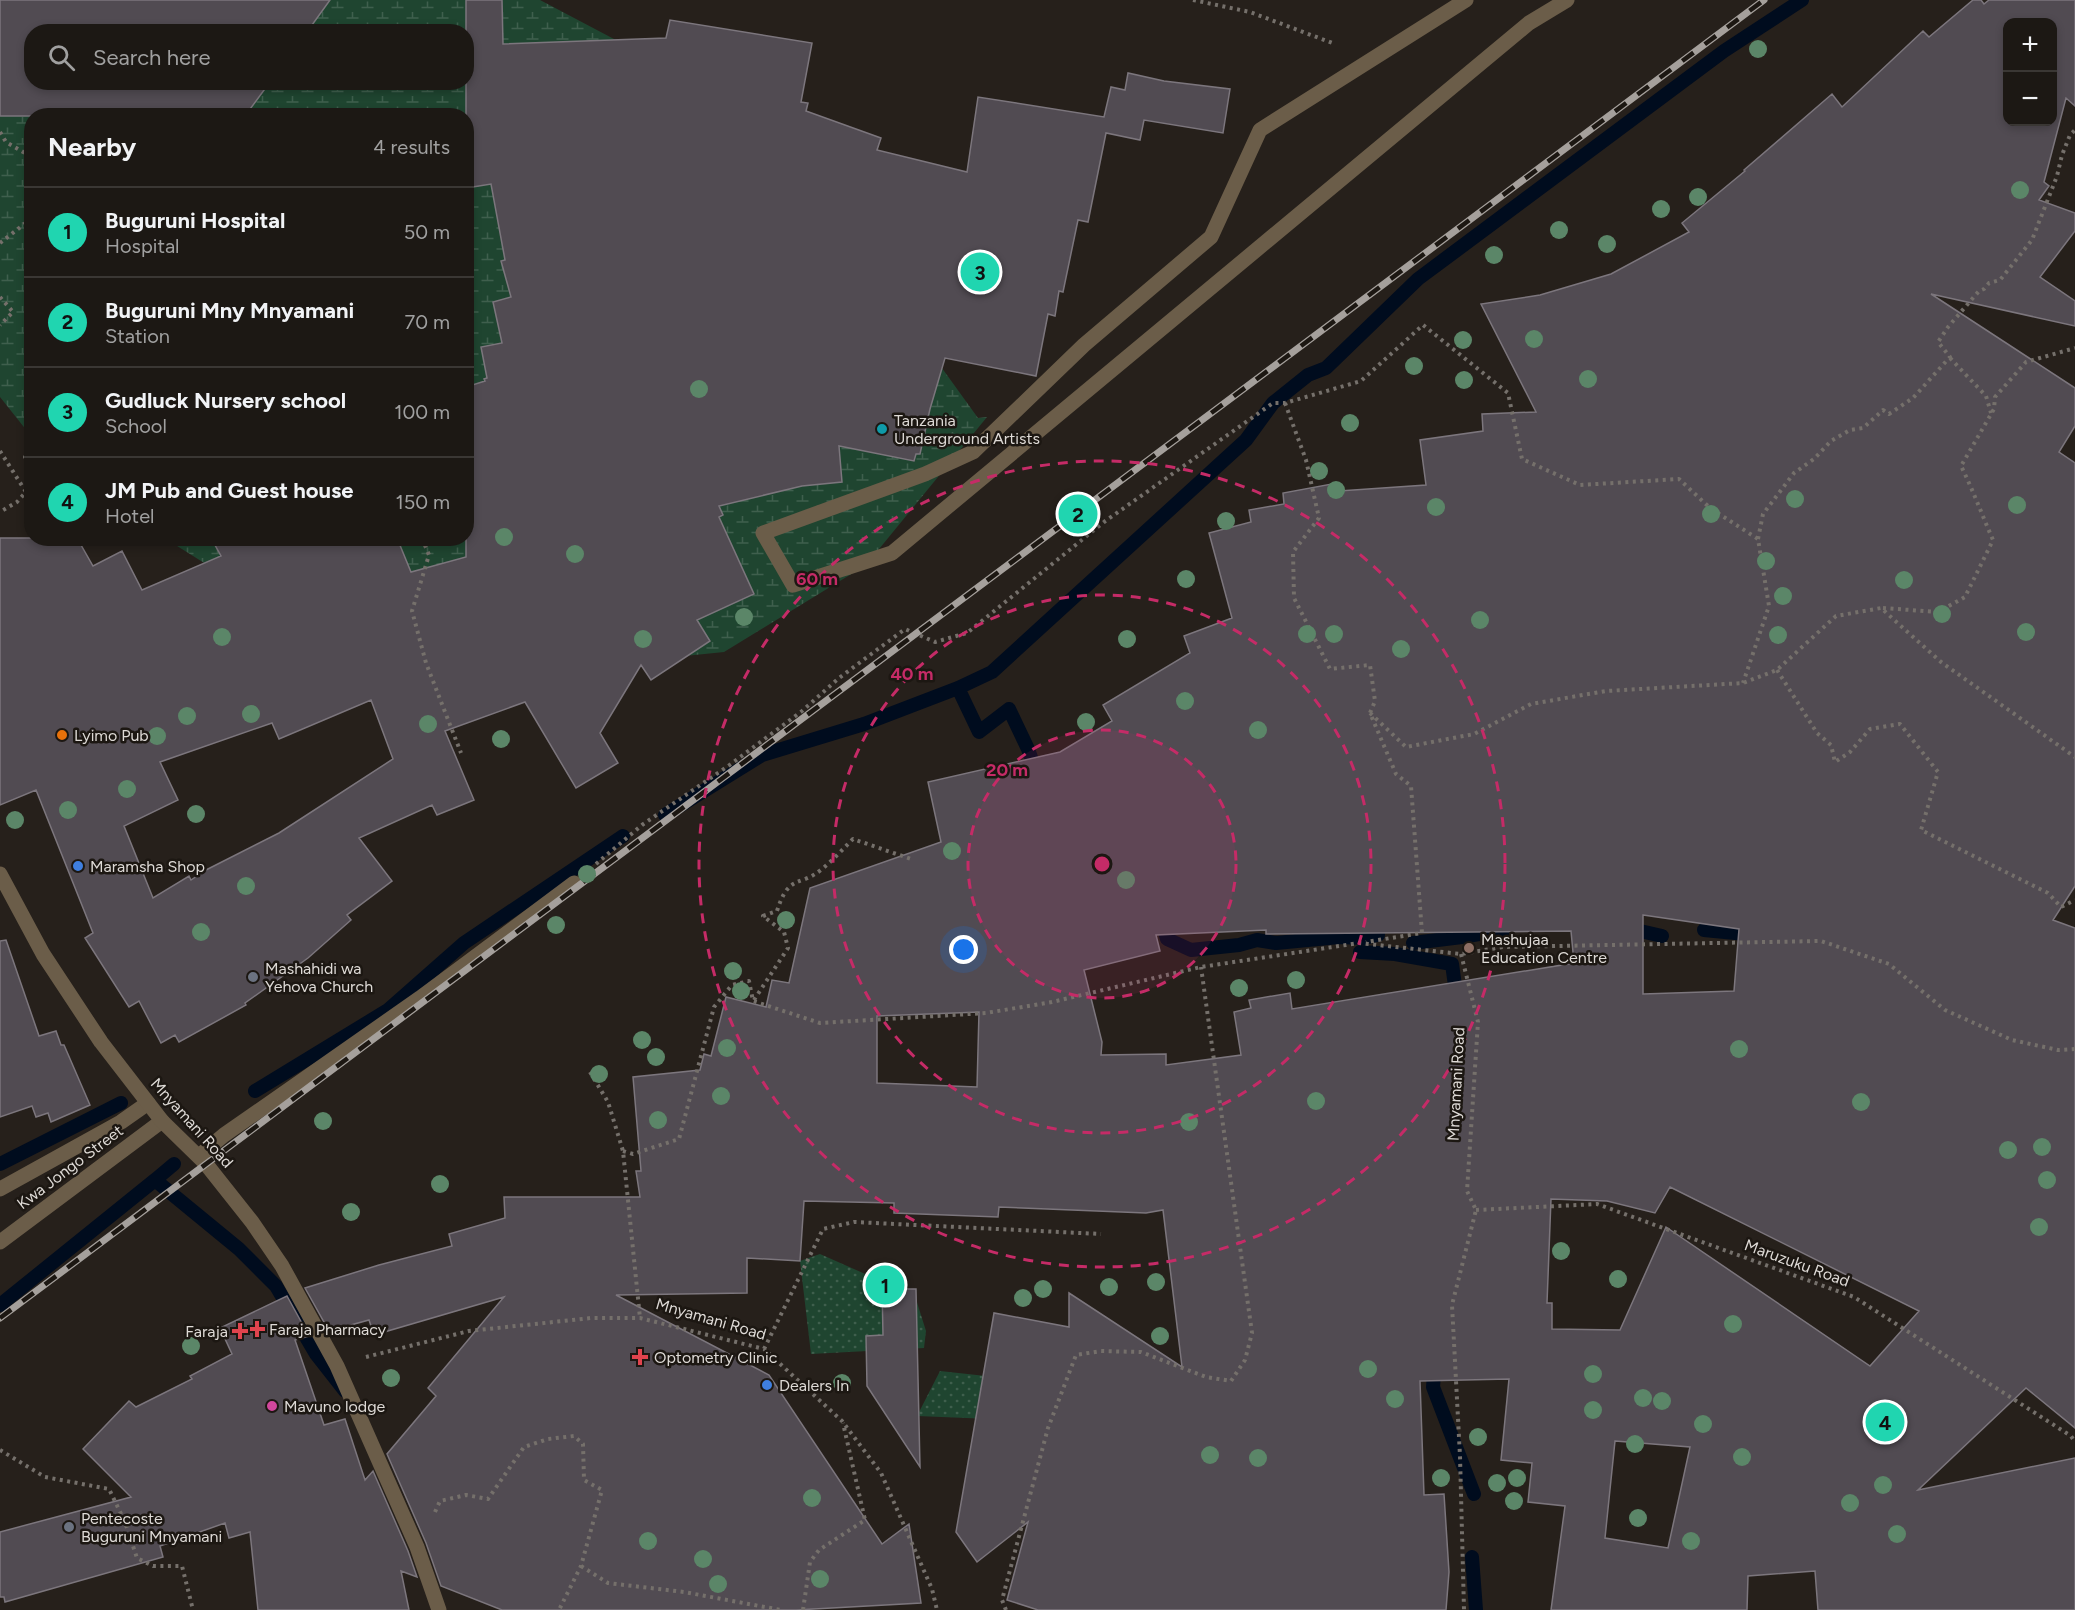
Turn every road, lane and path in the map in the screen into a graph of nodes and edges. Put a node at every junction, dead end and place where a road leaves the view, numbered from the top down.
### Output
1 (1193, 0) edge
2 (1466, 0) edge
3 (1567, 0) edge
4 (1372, 59) junction
5 (2075, 130) edge
6 (0, 132) edge
7 (24, 152) edge
8 (24, 224) edge
9 (0, 243) edge
10 (0, 297) edge
11 (0, 325) edge
12 (2075, 348) edge
13 (1950, 357) junction
14 (1285, 403) junction
15 (1995, 409) junction
16 (0, 451) edge
17 (24, 489) edge
18 (24, 494) edge
19 (0, 512) edge
20 (1758, 539) junction
21 (425, 546) edge
22 (1881, 608) junction
23 (1778, 670) junction
24 (1743, 683) junction
25 (1370, 712) junction
26 (461, 753) dead end
27 (2075, 757) edge
28 (911, 859) dead end
29 (0, 874) edge
30 (574, 883) joint
31 (2075, 900) edge
32 (1359, 943) junction
33 (1461, 954) junction
34 (1201, 967) junction
35 (753, 1001) junction
36 (2075, 1049) edge
37 (590, 1072) dead end
38 (148, 1103) junction
39 (162, 1121) junction
40 (623, 1151) junction
41 (199, 1156) junction
42 (0, 1189) edge
43 (1476, 1210) junction
44 (1101, 1234) dead end
45 (0, 1242) edge
46 (640, 1318) junction
47 (764, 1349) junction
48 (337, 1366) junction
49 (842, 1421) junction
50 (2075, 1431) edge
51 (2071, 1437) junction
52 (2075, 1442) edge
53 (0, 1450) edge
54 (417, 1547) junction
55 (581, 1566) junction
56 (193, 1610) edge
57 (439, 1610) edge
58 (559, 1610) edge
59 (781, 1610) edge
60 (803, 1610) edge
61 (937, 1610) edge
62 (1006, 1610) edge
63 (1464, 1610) edge

1 - 4 path
2 - 4 street
3 - 4 street
5 - 13 path
6 - 7 path
8 - 9 path
10 - 11 path
12 - 15 path
13 - 15 path
13 - 20 path
14 - 20 path
14 - 25 path
14 - 30 path
15 - 22 path
16 - 17 path
18 - 19 path
20 - 24 path
21 - 26 path
22 - 23 path
22 - 27 path
23 - 24 path
23 - 31 path
24 - 25 path
25 - 32 path
28 - 35 path
29 - 38 street, Mnyamani Road
30 - 41 street
32 - 33 path
32 - 34 path
33 - 36 path
33 - 43 path, Mnyamani Road
34 - 35 path
34 - 62 path
35 - 40 path
37 - 40 path
38 - 39 street, Mnyamani Road
38 - 42 street, Kwa Jongo Street
39 - 41 street, Mnyamani Road
39 - 45 street, Kwa Jongo Street
40 - 46 path
41 - 48 street, Mnyamani Road
43 - 51 path, Maruzuku Road
43 - 63 path
44 - 47 path
46 - 47 path, Mnyamani Road
46 - 48 path, Mnyamani Road
47 - 49 path, Mnyamani Road
48 - 54 street, Mnyamani Road
49 - 60 path
49 - 61 path, Mnyamani Road
50 - 51 path
51 - 52 path, Maruzuku Road
53 - 56 path
54 - 55 path
54 - 57 street, Mnyamani Road
55 - 58 path
55 - 59 path

